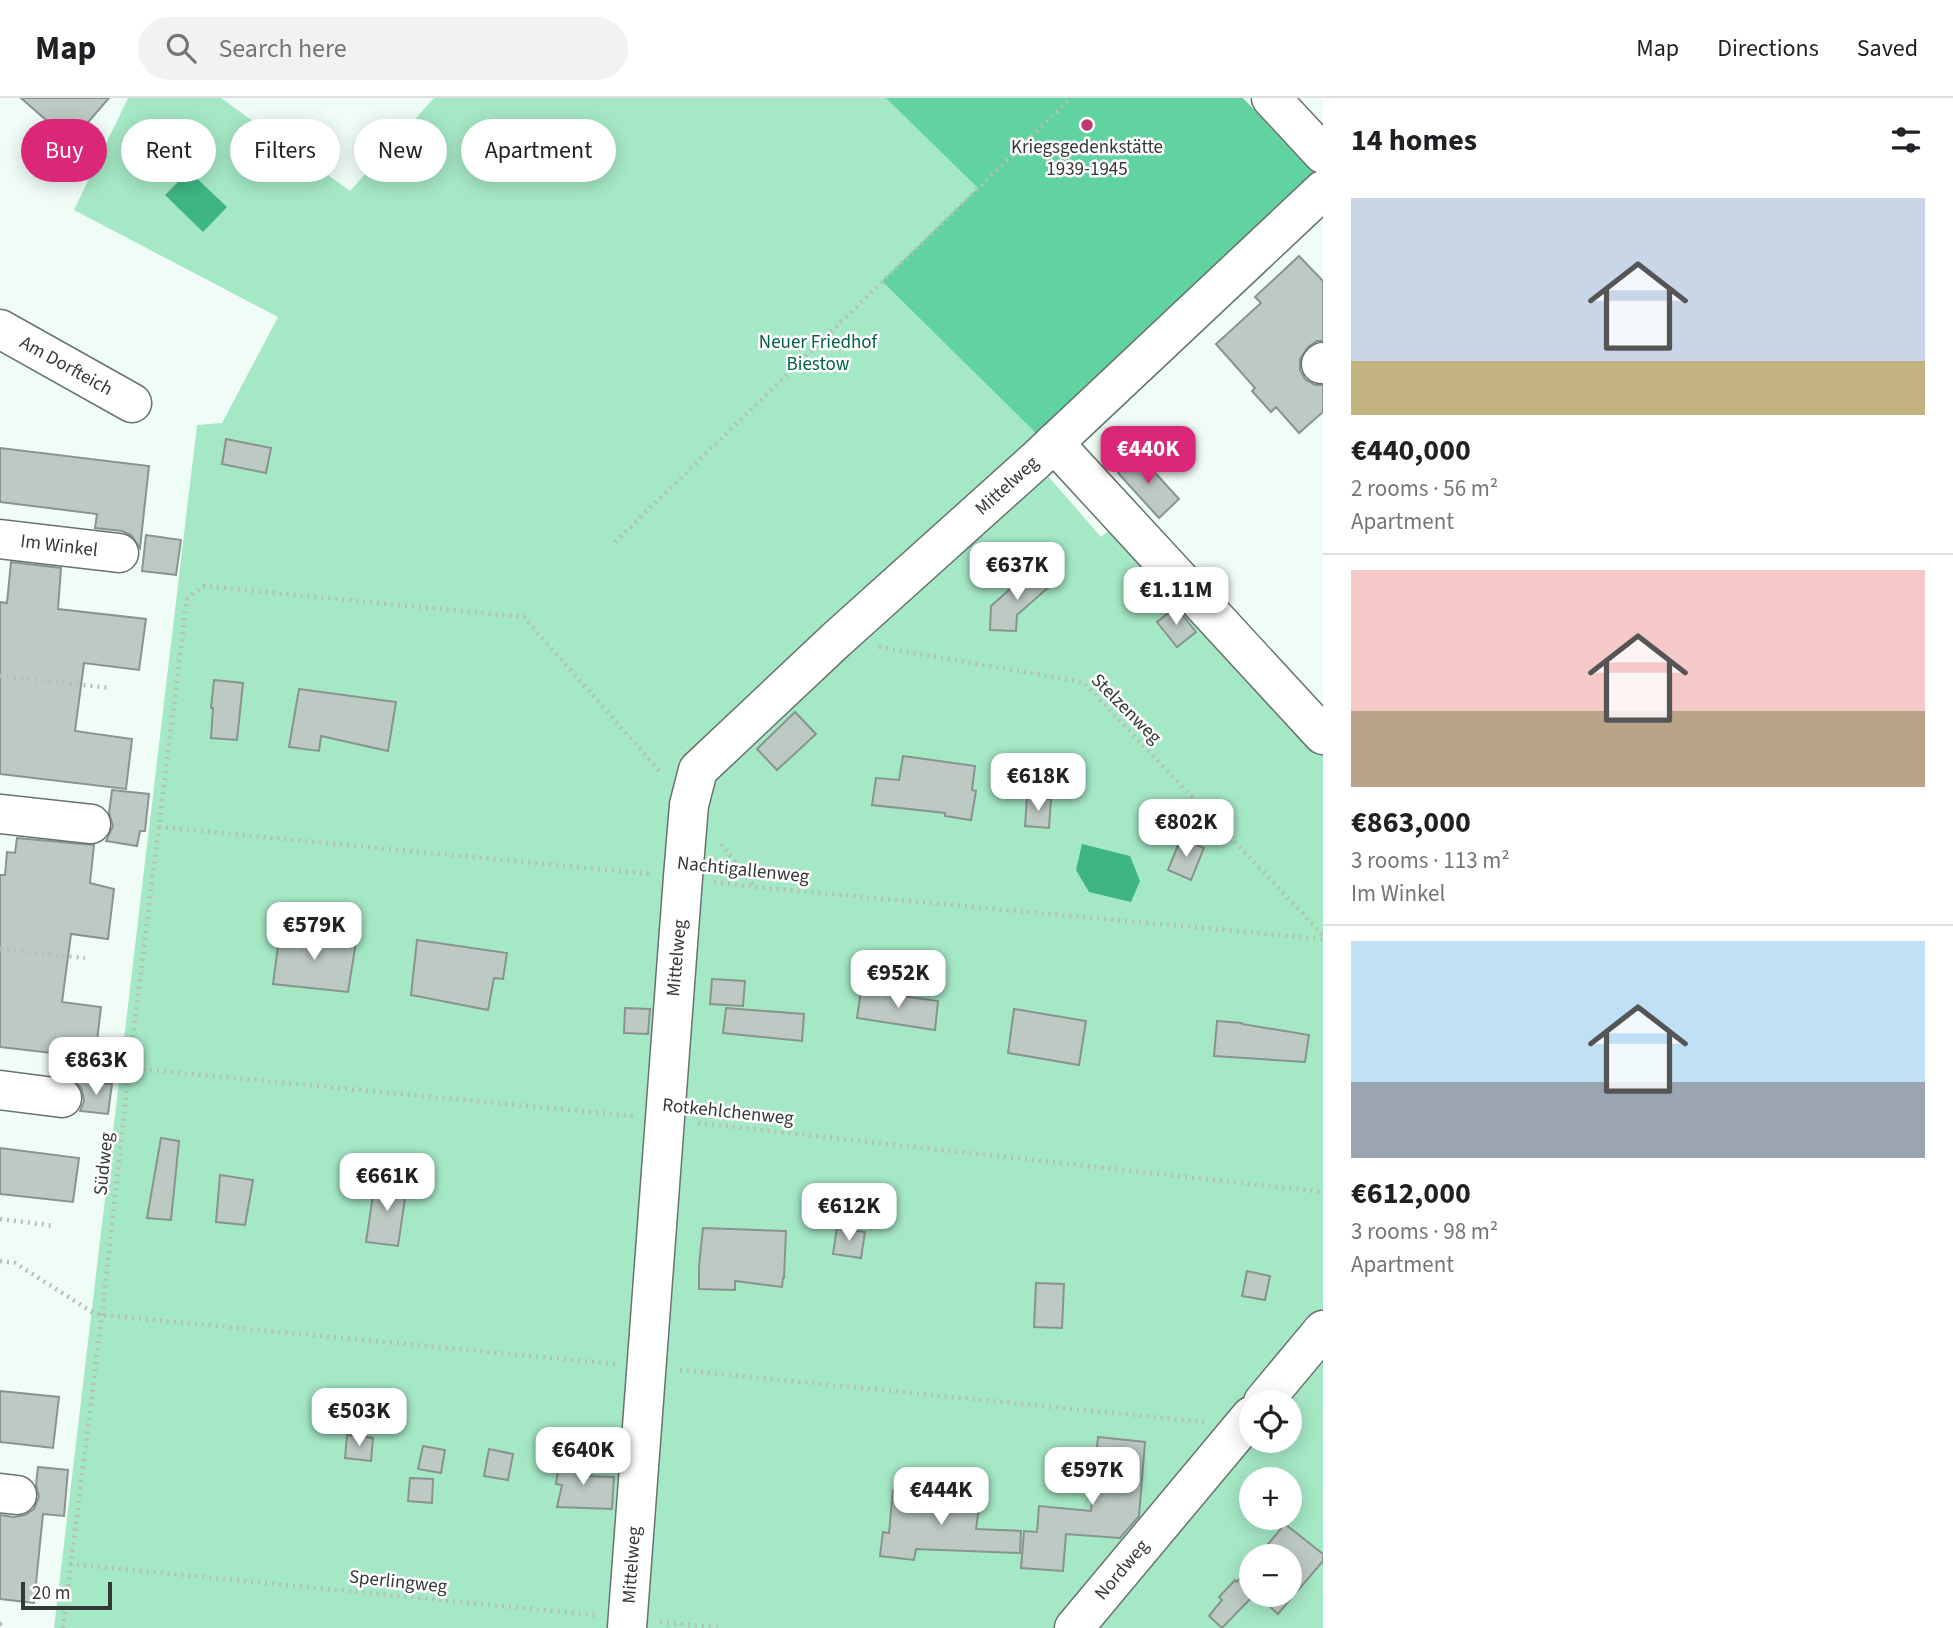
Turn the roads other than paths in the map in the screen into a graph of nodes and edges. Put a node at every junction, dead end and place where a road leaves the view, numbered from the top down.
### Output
1 (1272, 98) edge
2 (1323, 154) edge
3 (1323, 190) edge
4 (0, 329) edge
5 (132, 403) dead end
6 (1054, 443) junction
7 (0, 539) edge
8 (119, 554) dead end
9 (1323, 735) edge
10 (0, 814) edge
11 (91, 824) dead end
12 (0, 1090) edge
13 (62, 1098) dead end
14 (1323, 1330) edge
15 (1273, 1390) edge
16 (1239, 1430) edge
17 (627, 1623) edge
18 (1074, 1628) edge

1 - 2 street
3 - 6 street, Mittelweg
4 - 5 street, Am Dorfteich
6 - 9 street
6 - 17 street, Mittelweg
7 - 8 street, Im Winkel
10 - 11 street
12 - 13 street
14 - 15 street
16 - 18 street, Nordweg

